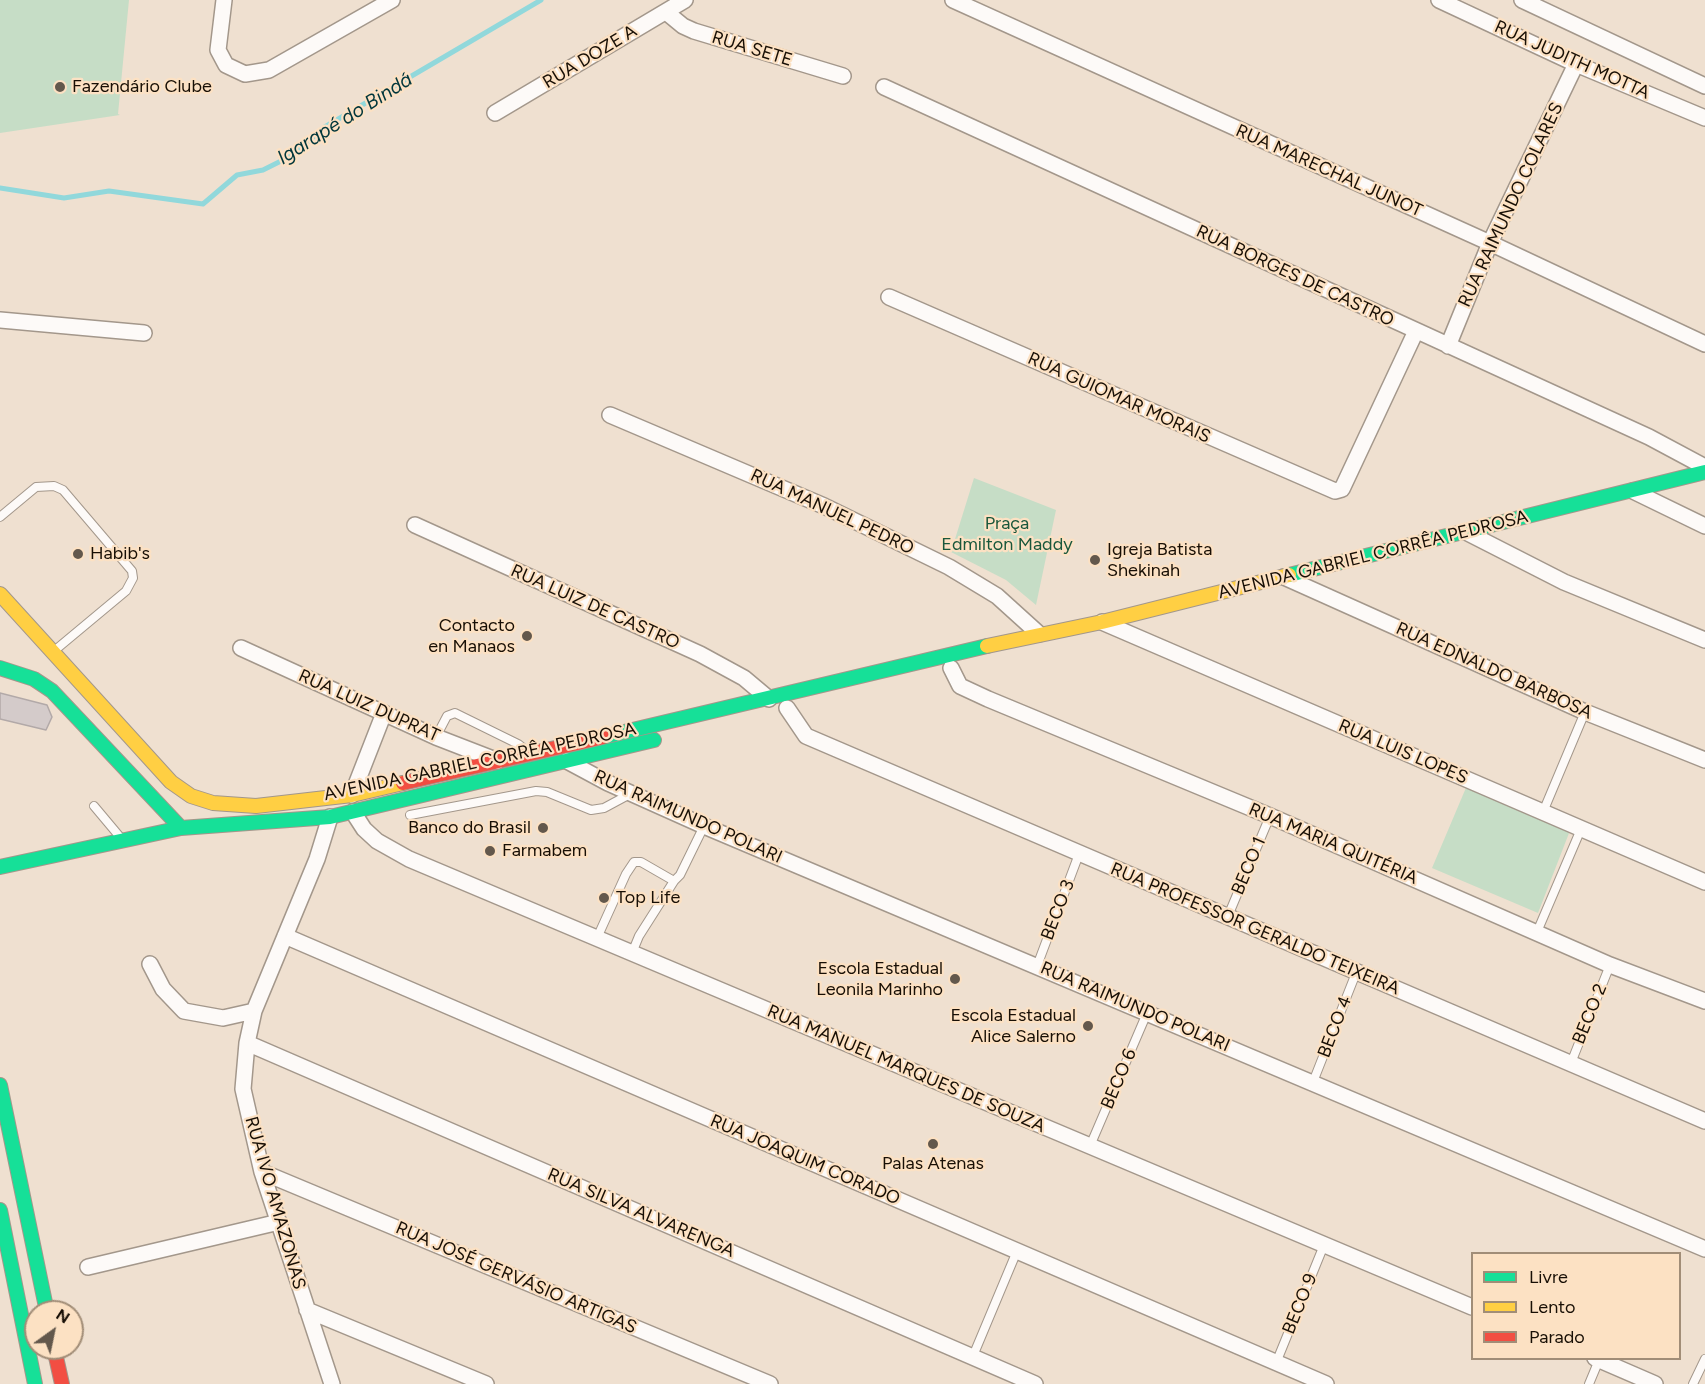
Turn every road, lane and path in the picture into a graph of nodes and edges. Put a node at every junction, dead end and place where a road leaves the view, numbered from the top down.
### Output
1 (224, 0) edge
2 (392, 0) edge
3 (685, 0) edge
4 (952, 0) edge
5 (1439, 0) edge
6 (1522, 0) edge
7 (666, 12) junction
8 (1576, 64) junction
9 (843, 76) dead end
10 (1705, 86) edge
11 (884, 87) dead end
12 (495, 113) dead end
13 (1705, 118) edge
14 (1490, 243) junction
15 (890, 297) dead end
16 (0, 320) edge
17 (1416, 331) junction
18 (144, 333) dead end
19 (1705, 344) edge
20 (1448, 346) junction
21 (610, 415) dead end
22 (1705, 467) edge
23 (1705, 472) edge
24 (1633, 491) junction
25 (0, 517) edge
26 (415, 525) dead end
27 (1705, 526) edge
28 (1466, 532) junction
29 (1284, 577) junction
30 (0, 594) edge
31 (1102, 622) junction
32 (1039, 634) junction
33 (1705, 640) edge
34 (241, 648) dead end
35 (52, 652) junction
36 (0, 668) edge
37 (951, 668) junction
38 (769, 699) junction
39 (787, 708) junction
40 (1585, 712) junction
41 (384, 713) junction
42 (436, 737) junction
43 (530, 754) junction
44 (567, 760) junction
45 (1705, 760) edge
46 (498, 761) junction
47 (631, 794) junction
48 (352, 795) junction
49 (94, 806) dead end
50 (353, 812) junction
51 (1543, 812) junction
52 (410, 815) dead end
53 (1270, 816) junction
54 (330, 817) junction
55 (704, 826) junction
56 (181, 828) junction
57 (1581, 829) junction
58 (123, 840) junction
59 (1079, 854) junction
60 (0, 867) edge
61 (674, 881) junction
62 (1705, 882) edge
63 (1228, 916) junction
64 (1537, 932) junction
65 (285, 936) junction
66 (597, 938) junction
67 (632, 953) junction
68 (150, 964) dead end
69 (1610, 965) junction
70 (1037, 966) junction
71 (1356, 973) junction
72 (1705, 1001) edge
73 (254, 1011) junction
74 (1148, 1011) junction
75 (247, 1043) junction
76 (1571, 1063) junction
77 (1313, 1082) junction
78 (0, 1086) edge
79 (1705, 1121) edge
80 (1090, 1146) junction
81 (262, 1172) junction
82 (0, 1210) edge
83 (279, 1222) junction
84 (1324, 1245) junction
85 (1705, 1248) edge
86 (1017, 1251) junction
87 (88, 1267) dead end
88 (45, 1300) edge
89 (1471, 1306) edge
90 (307, 1310) junction
91 (973, 1356) junction
92 (1705, 1359) edge
93 (57, 1360) edge
94 (1597, 1360) edge
95 (1599, 1360) edge
96 (1276, 1363) junction
97 (35, 1384) edge
98 (62, 1384) edge
99 (332, 1384) edge
100 (486, 1384) edge
101 (770, 1384) edge
102 (1035, 1384) edge
103 (1326, 1384) edge
104 (1589, 1384) edge
105 (1655, 1384) edge
106 (1694, 1384) edge

1 - 2 street
3 - 7 street, RUA DOZE A
4 - 14 street, RUA MARECHAL JUNOT
5 - 8 street, RUA JUDITH MOTTA
6 - 10 street, RUA JUDITH MOTTA
7 - 9 street, RUA SETE
7 - 12 street, RUA DOZE A
8 - 13 street, RUA JUDITH MOTTA
8 - 14 street, RUA RAIMUNDO COLARES
11 - 17 street, RUA BORGES DE CASTRO
14 - 19 street, RUA MARECHAL JUNOT
14 - 20 street, RUA RAIMUNDO COLARES
15 - 17 street, RUA GUIOMAR MORAIS
16 - 18 street
17 - 20 street, RUA BORGES DE CASTRO
20 - 22 street, RUA BORGES DE CASTRO
21 - 32 street, RUA MANUEL PEDRO
23 - 24 street, AVENIDA GABRIEL CORRÊA PEDROSA
24 - 27 street
24 - 28 street, AVENIDA GABRIEL CORRÊA PEDROSA
25 - 35 lane
26 - 38 street, RUA LUIZ DE CASTRO
28 - 29 street, AVENIDA GABRIEL CORRÊA PEDROSA
28 - 33 street
29 - 31 street, AVENIDA GABRIEL CORRÊA PEDROSA
29 - 40 street, RUA EDNALDO BARBOSA
30 - 35 street, AVENIDA GABRIEL CORRÊA PEDROSA
31 - 32 street, AVENIDA GABRIEL CORRÊA PEDROSA
31 - 51 street, RUA LUIS LOPES
32 - 37 street, AVENIDA GABRIEL CORRÊA PEDROSA
32 - 38 street, AVENIDA GABRIEL CORRÊA PEDROSA
34 - 41 street, RUA LUIZ DUPRAT
35 - 48 street, AVENIDA GABRIEL CORRÊA PEDROSA
36 - 56 street
37 - 39 street, AVENIDA GABRIEL CORRÊA PEDROSA
37 - 53 street, RUA MARIA QUITÉRIA
38 - 43 street, AVENIDA GABRIEL CORRÊA PEDROSA
39 - 44 street, AVENIDA GABRIEL CORRÊA PEDROSA
39 - 59 street, RUA PROFESSOR GERALDO TEIXEIRA
40 - 45 street, RUA EDNALDO BARBOSA
40 - 51 lane
41 - 42 street, RUA LUIZ DUPRAT
41 - 48 street
42 - 43 lane
42 - 46 street, RUA LUIZ DUPRAT
43 - 46 street, AVENIDA GABRIEL CORRÊA PEDROSA
44 - 47 street, RUA RAIMUNDO POLARI
44 - 50 street, AVENIDA GABRIEL CORRÊA PEDROSA
46 - 48 street, AVENIDA GABRIEL CORRÊA PEDROSA
47 - 52 lane
47 - 55 street, RUA RAIMUNDO POLARI
49 - 58 lane
50 - 54 street, AVENIDA GABRIEL CORRÊA PEDROSA
50 - 66 street, RUA MANUEL MARQUES DE SOUZA
51 - 57 street, RUA LUIS LOPES
53 - 63 lane, BECO 1
53 - 64 street, RUA MARIA QUITÉRIA
54 - 56 street, AVENIDA GABRIEL CORRÊA PEDROSA
54 - 65 street, RUA IVO AMAZONAS
55 - 61 lane
55 - 70 street, RUA RAIMUNDO POLARI
56 - 58 street, AVENIDA GABRIEL CORRÊA PEDROSA
57 - 62 street, RUA LUIS LOPES
57 - 64 lane
58 - 60 street, AVENIDA GABRIEL CORRÊA PEDROSA
59 - 63 street, RUA PROFESSOR GERALDO TEIXEIRA
59 - 70 lane, BECO 3
61 - 66 lane
61 - 67 lane
63 - 71 street, RUA PROFESSOR GERALDO TEIXEIRA
64 - 69 street, RUA MARIA QUITÉRIA
65 - 73 street, RUA IVO AMAZONAS
65 - 86 street, RUA JOAQUIM CORADO
66 - 67 street, RUA MANUEL MARQUES DE SOUZA
67 - 80 street, RUA MANUEL MARQUES DE SOUZA
68 - 73 street
69 - 72 street, RUA MARIA QUITÉRIA
69 - 76 lane, BECO 2
70 - 74 street, RUA RAIMUNDO POLARI
71 - 76 street, RUA PROFESSOR GERALDO TEIXEIRA
71 - 77 lane, BECO 4
73 - 75 street, RUA IVO AMAZONAS
74 - 77 street, RUA RAIMUNDO POLARI
74 - 80 lane, BECO 6
75 - 81 street, RUA IVO AMAZONAS
75 - 91 street, RUA SILVA ALVARENGA
76 - 79 street, RUA PROFESSOR GERALDO TEIXEIRA
77 - 85 street, RUA RAIMUNDO POLARI
78 - 88 street
80 - 84 street, RUA MANUEL MARQUES DE SOUZA
81 - 83 street, RUA IVO AMAZONAS
81 - 101 street, RUA JOSÉ GERVÁSIO ARTIGAS
82 - 97 street
83 - 87 street
83 - 90 street, RUA IVO AMAZONAS
84 - 89 street, RUA MANUEL MARQUES DE SOUZA
84 - 96 lane, BECO 9
86 - 91 lane
86 - 96 street, RUA JOAQUIM CORADO
90 - 99 street, RUA IVO AMAZONAS
90 - 100 street
91 - 102 street, RUA SILVA ALVARENGA
92 - 106 lane
93 - 98 street
94 - 104 lane
95 - 105 street
96 - 103 street, RUA JOAQUIM CORADO

